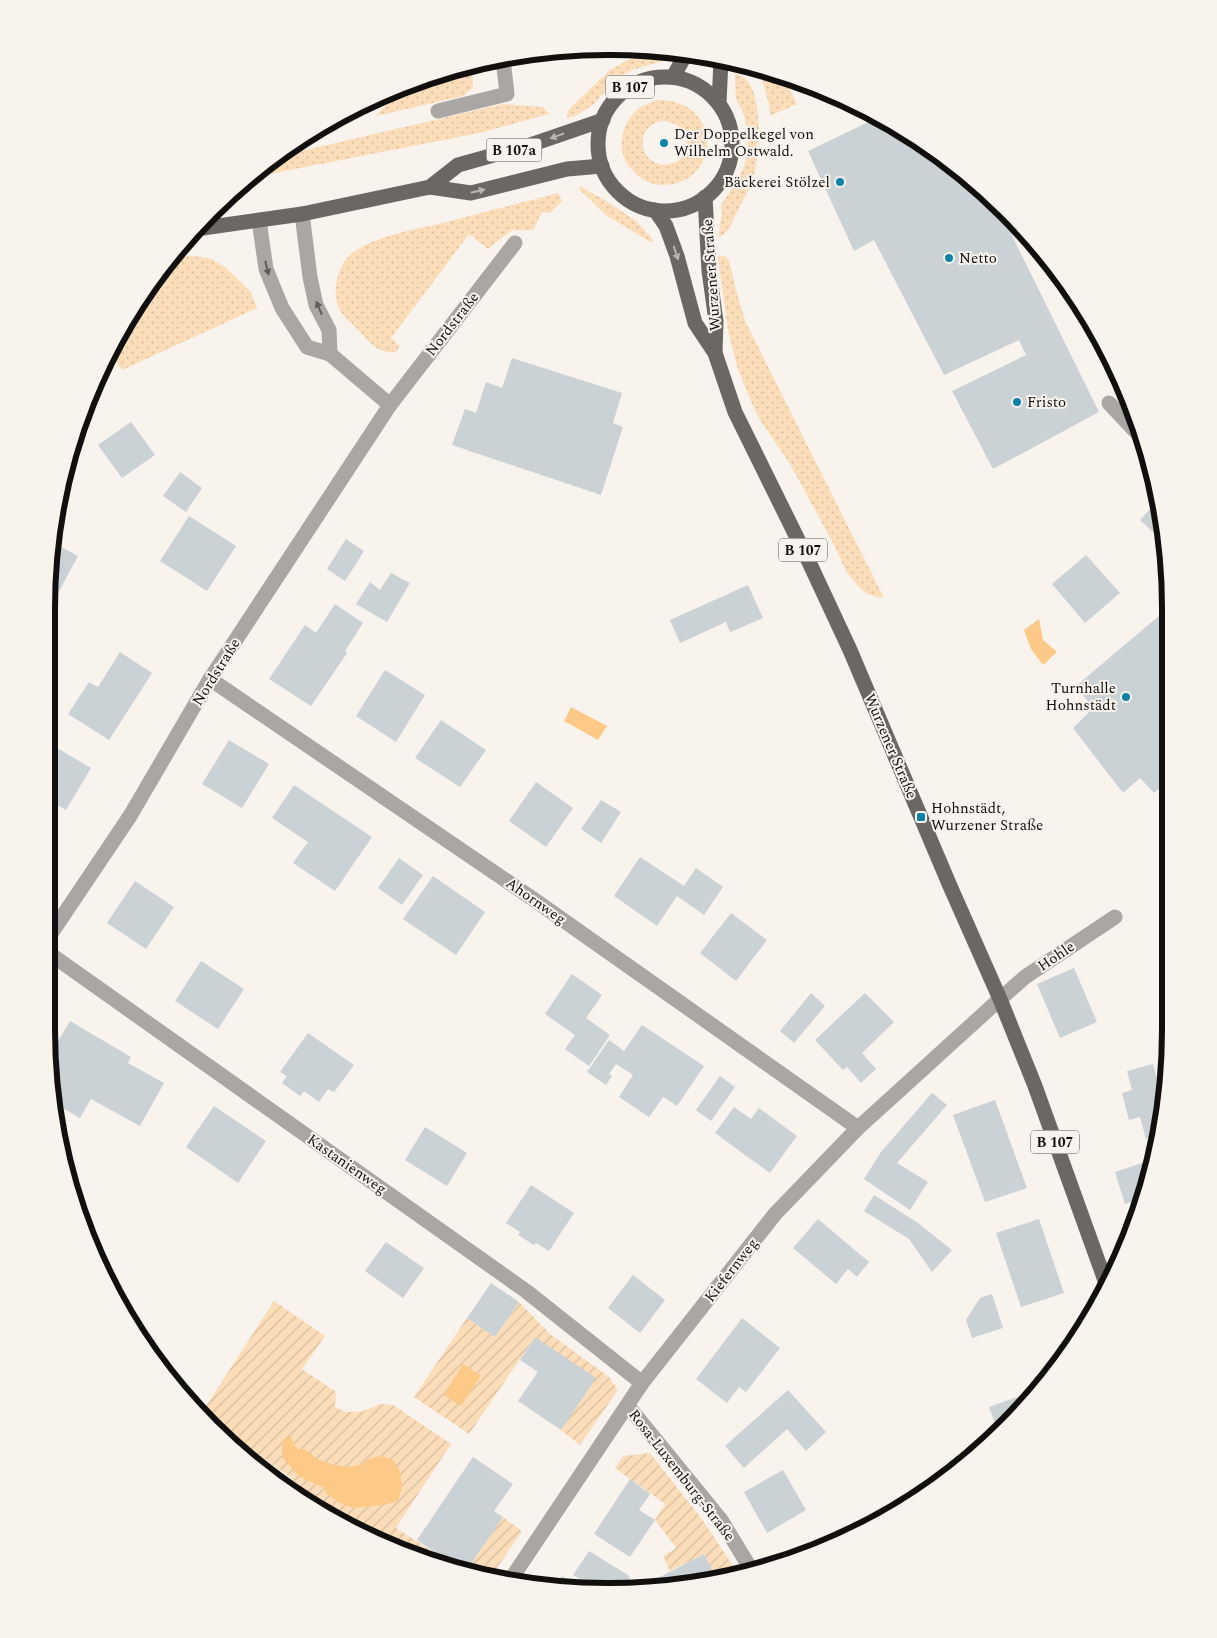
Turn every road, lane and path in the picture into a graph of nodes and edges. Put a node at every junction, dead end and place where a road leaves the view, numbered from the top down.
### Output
1 (682, 60) edge
2 (503, 66) edge
3 (720, 67) edge
4 (673, 77) junction
5 (718, 102) junction
6 (438, 111) dead end
7 (603, 120) junction
8 (602, 166) junction
9 (430, 187) junction
10 (705, 197) junction
11 (655, 210) junction
12 (302, 214) junction
13 (259, 220) junction
14 (208, 226) edge
15 (515, 244) dead end
16 (330, 354) junction
17 (715, 354) junction
18 (1109, 403) dead end
19 (390, 405) junction
20 (1131, 427) edge
21 (210, 679) junction
22 (1115, 917) dead end
23 (55, 928) edge
24 (55, 957) edge
25 (1000, 999) junction
26 (858, 1128) junction
27 (1104, 1277) edge
28 (642, 1384) junction
29 (628, 1406) junction
30 (748, 1565) edge
31 (514, 1574) edge

1 - 4 main road, B 107
2 - 6 street
3 - 5 main road
4 - 5 main road, Wurzener Straße / B 107
4 - 7 main road, Wurzener Straße / B 107
5 - 10 main road, Wurzener Straße / B 107
7 - 8 main road, Wurzener Straße / B 107
7 -> 9 main road, B 107a
9 -> 8 main road, B 107a
8 - 11 main road, Wurzener Straße / B 107
9 - 12 main road, B 107a
10 - 11 main road, Wurzener Straße / B 107
10 - 17 main road, Wurzener Straße / B 107
11 -> 17 main road, Wurzener Straße / B 107
12 - 13 main road, B 107a
16 -> 12 street
13 - 14 main road, B 107a
13 -> 16 street
15 - 19 street, Nordstraße
16 - 19 street
17 - 25 main road, Wurzener Straße / B 107
18 - 20 street
19 - 21 street, Nordstraße
21 - 23 street, Nordstraße
21 - 26 street, Ahornweg
22 - 25 street, Hohle
24 - 28 street, Kastanienweg
25 - 26 street, Kiefernweg
25 - 27 main road, Wurzener Straße / B 107
26 - 28 street, Kiefernweg
28 - 29 street, Kiefernweg
29 - 30 street, Rosa-Luxemburg-Straße
29 - 31 street, Kiefernweg

